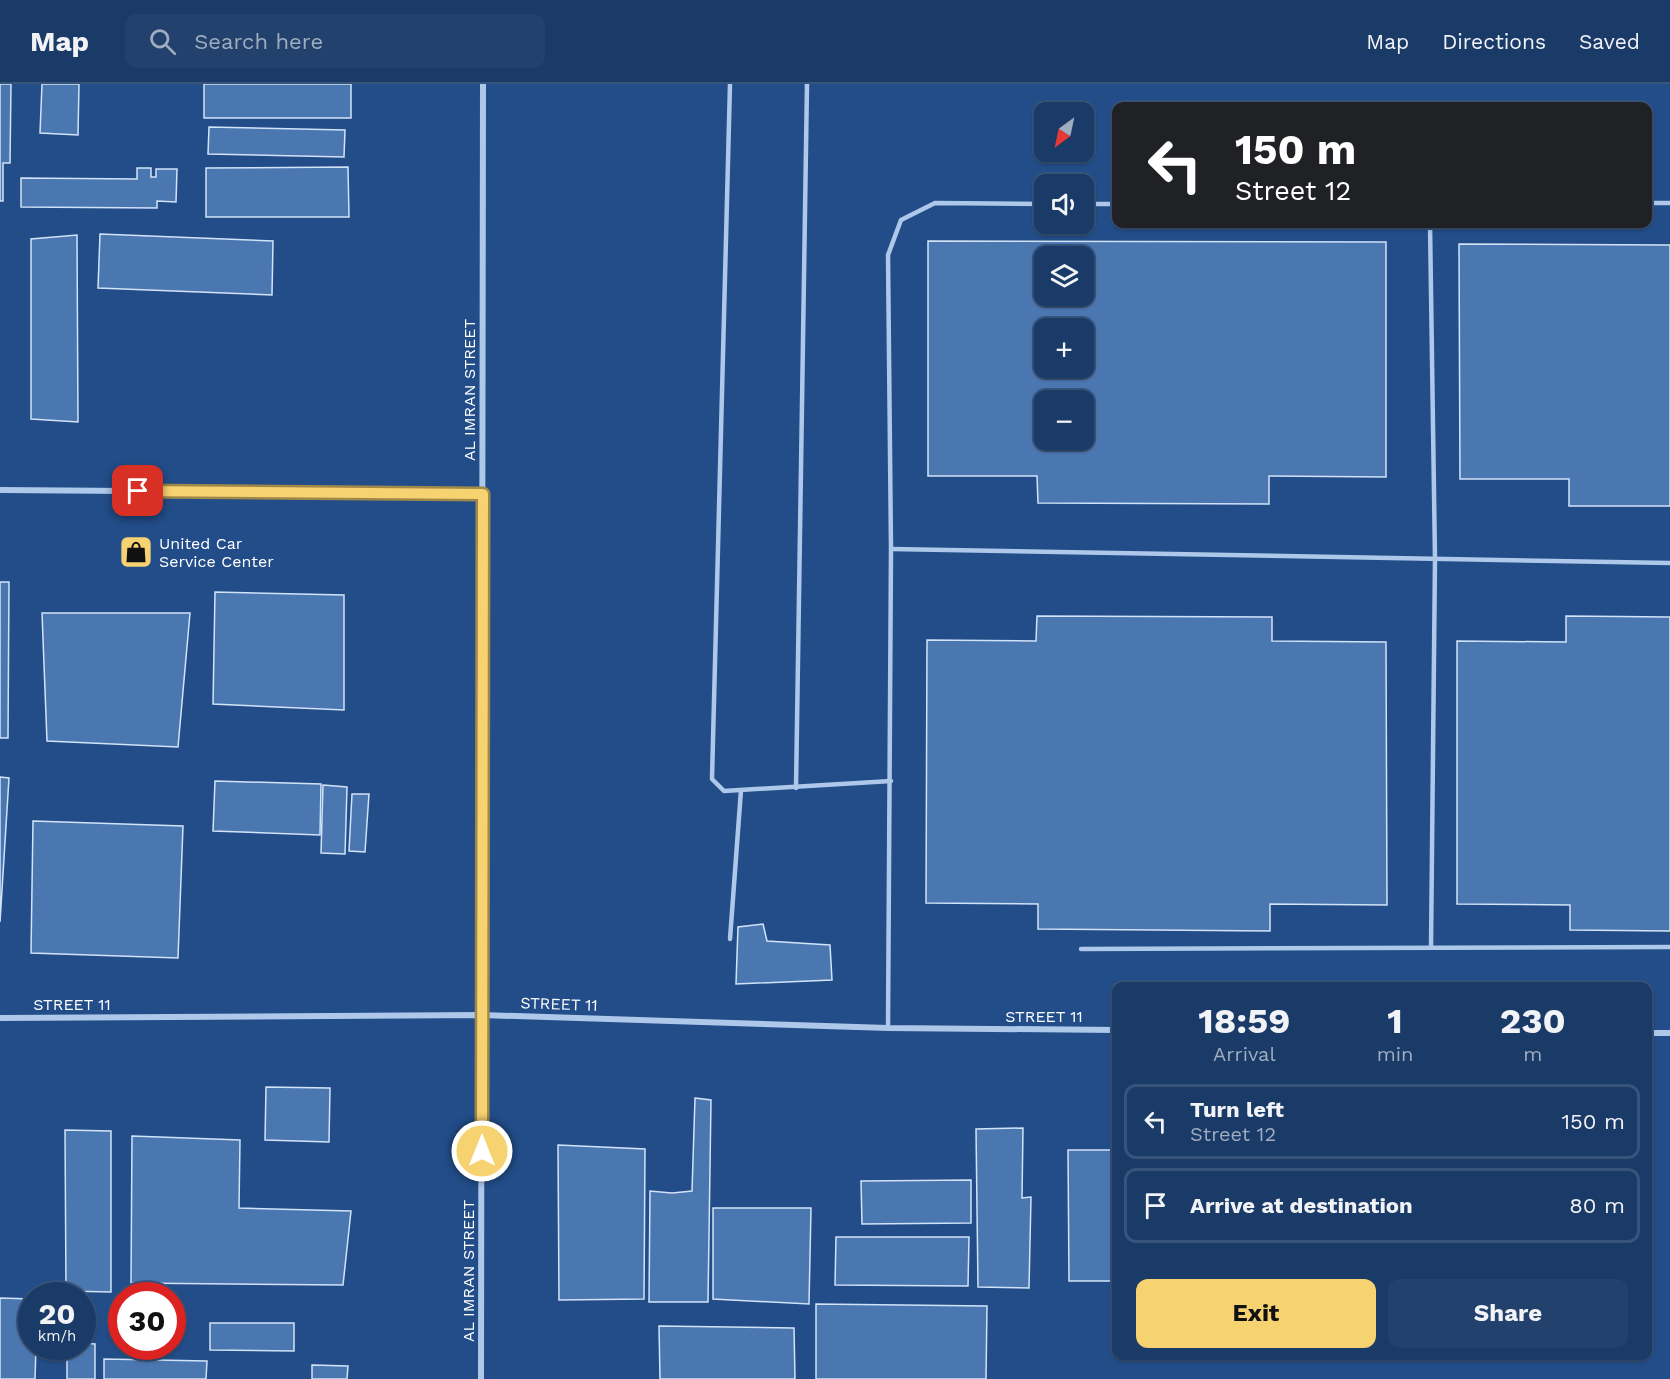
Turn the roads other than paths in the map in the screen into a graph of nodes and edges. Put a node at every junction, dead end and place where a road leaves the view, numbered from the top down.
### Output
1 (483, 84) edge
2 (730, 84) edge
3 (807, 84) edge
4 (1652, 203) edge
5 (1670, 203) edge
6 (1034, 204) edge
7 (1094, 204) edge
8 (1112, 204) edge
9 (1430, 228) edge
10 (0, 490) edge
11 (483, 494) junction
12 (891, 549) junction
13 (1435, 560) junction
14 (1670, 562) edge
15 (891, 781) junction
16 (796, 788) junction
17 (741, 790) junction
18 (729, 939) dead end
19 (1431, 947) junction
20 (1670, 947) edge
21 (1081, 949) dead end
22 (482, 1015) junction
23 (0, 1018) edge
24 (888, 1028) junction
25 (1112, 1030) edge
26 (1652, 1033) edge
27 (1670, 1033) edge
28 (481, 1379) edge

1 - 11 street, AL IMRAN STREET
2 - 17 lane
3 - 16 lane
4 - 5 lane
6 - 12 lane
7 - 8 lane
9 - 13 lane
10 - 11 street
11 - 22 street, AL IMRAN STREET
12 - 13 lane
12 - 15 lane
13 - 14 lane
13 - 19 lane
15 - 16 lane
15 - 24 lane
16 - 17 lane
17 - 18 lane
19 - 20 lane
19 - 21 lane
22 - 23 street, STREET 11
22 - 24 street, STREET 11
22 - 28 street, AL IMRAN STREET
24 - 25 street, STREET 11
26 - 27 street

